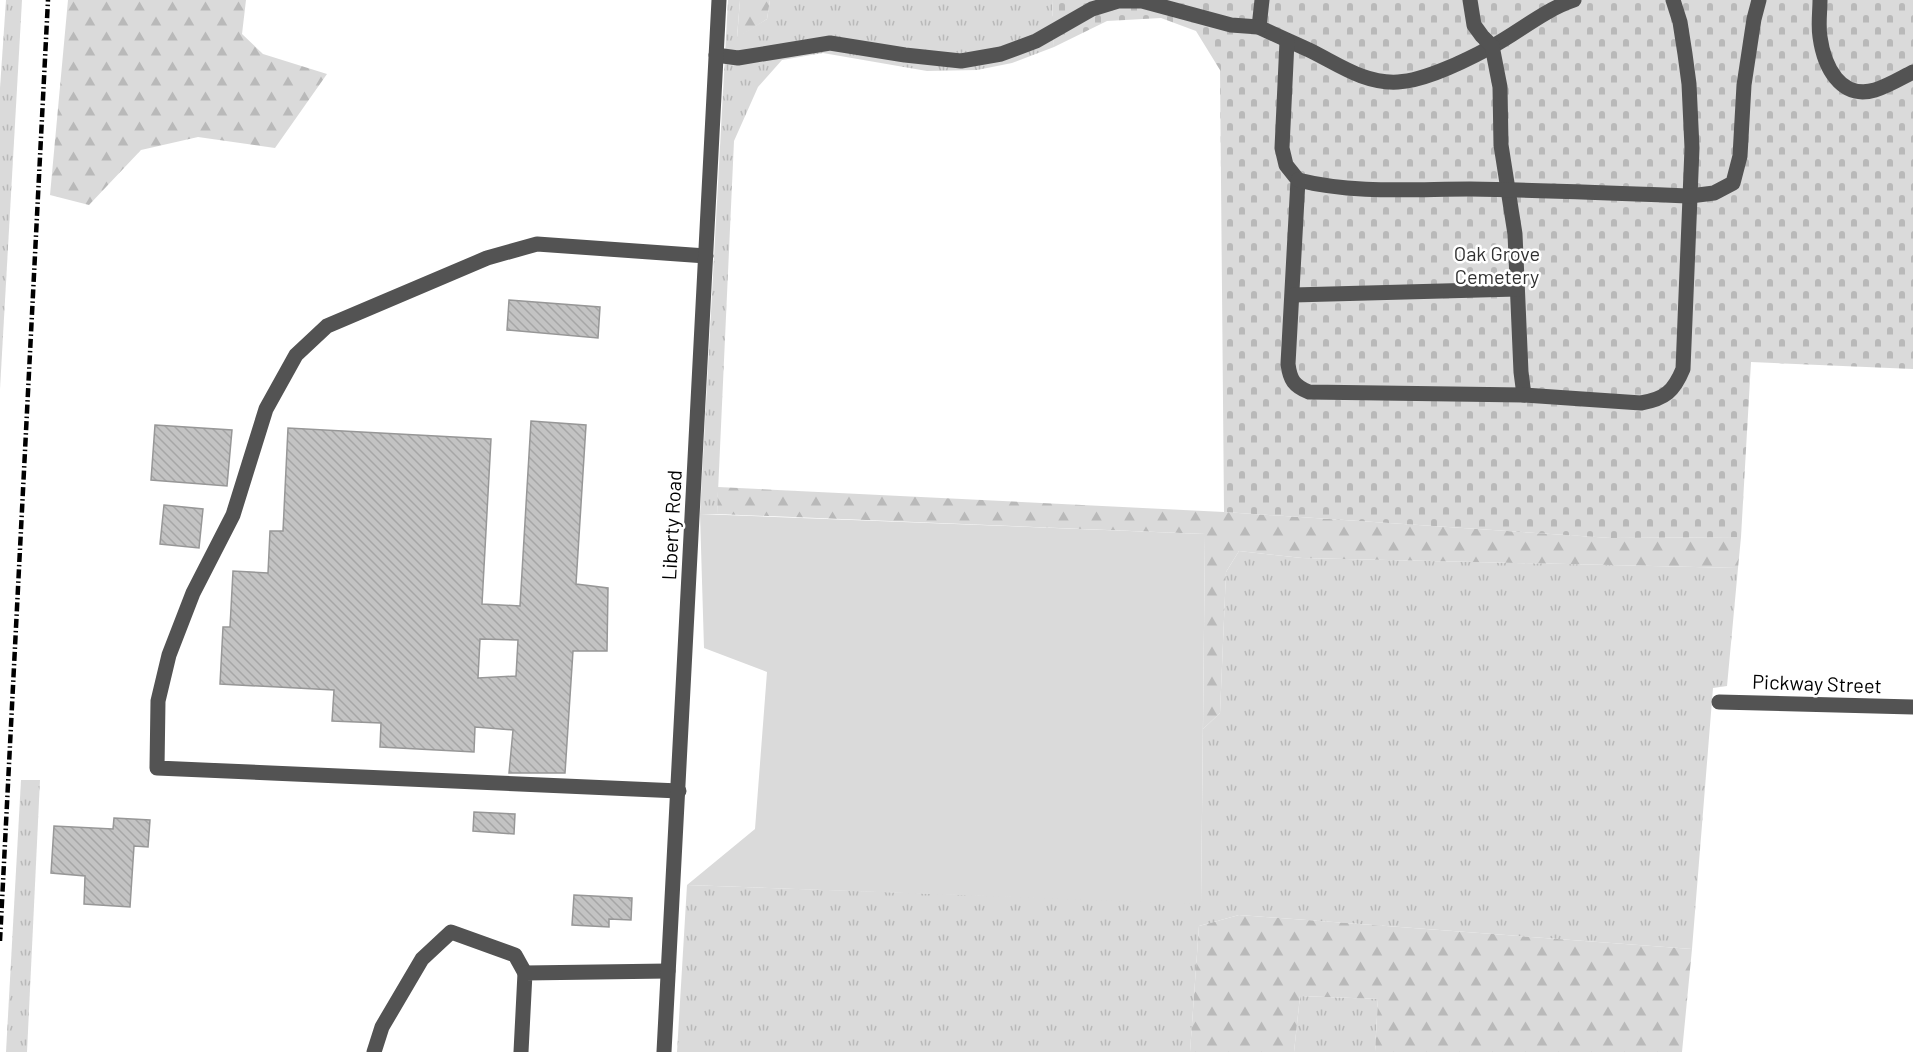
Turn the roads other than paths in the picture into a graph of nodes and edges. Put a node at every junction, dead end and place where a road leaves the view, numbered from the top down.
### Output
1 (719, 0) edge
2 (1262, 0) edge
3 (1470, 0) edge
4 (1574, 0) edge
5 (1673, 0) edge
6 (1759, 0) edge
7 (1820, 0) edge
8 (1259, 27) junction
9 (1287, 41) junction
10 (1492, 46) junction
11 (716, 55) junction
12 (1913, 72) edge
13 (1298, 180) junction
14 (1509, 189) junction
15 (1690, 196) junction
16 (706, 256) junction
17 (1517, 290) junction
18 (1293, 295) junction
19 (1524, 395) junction
20 (1719, 702) dead end
21 (1913, 707) edge
22 (679, 791) junction
23 (668, 971) junction
24 (525, 973) junction
25 (374, 1052) edge
26 (521, 1052) edge
27 (664, 1052) edge

1 - 11 street, Liberty Road
2 - 8 street
3 - 10 street
4 - 10 street
5 - 15 street
6 - 15 street
7 - 12 street
8 - 9 street
8 - 11 street
9 - 10 street
9 - 13 street
10 - 14 street
11 - 16 street, Liberty Road
13 - 14 street
13 - 18 street
14 - 15 street
14 - 17 street
15 - 19 street
16 - 22 street, Liberty Road
16 - 22 street
17 - 18 street
17 - 19 street
18 - 19 street
20 - 21 street, Pickway Street
22 - 23 street, Liberty Road
23 - 24 street
23 - 27 street, Liberty Road
24 - 25 street
24 - 26 street

